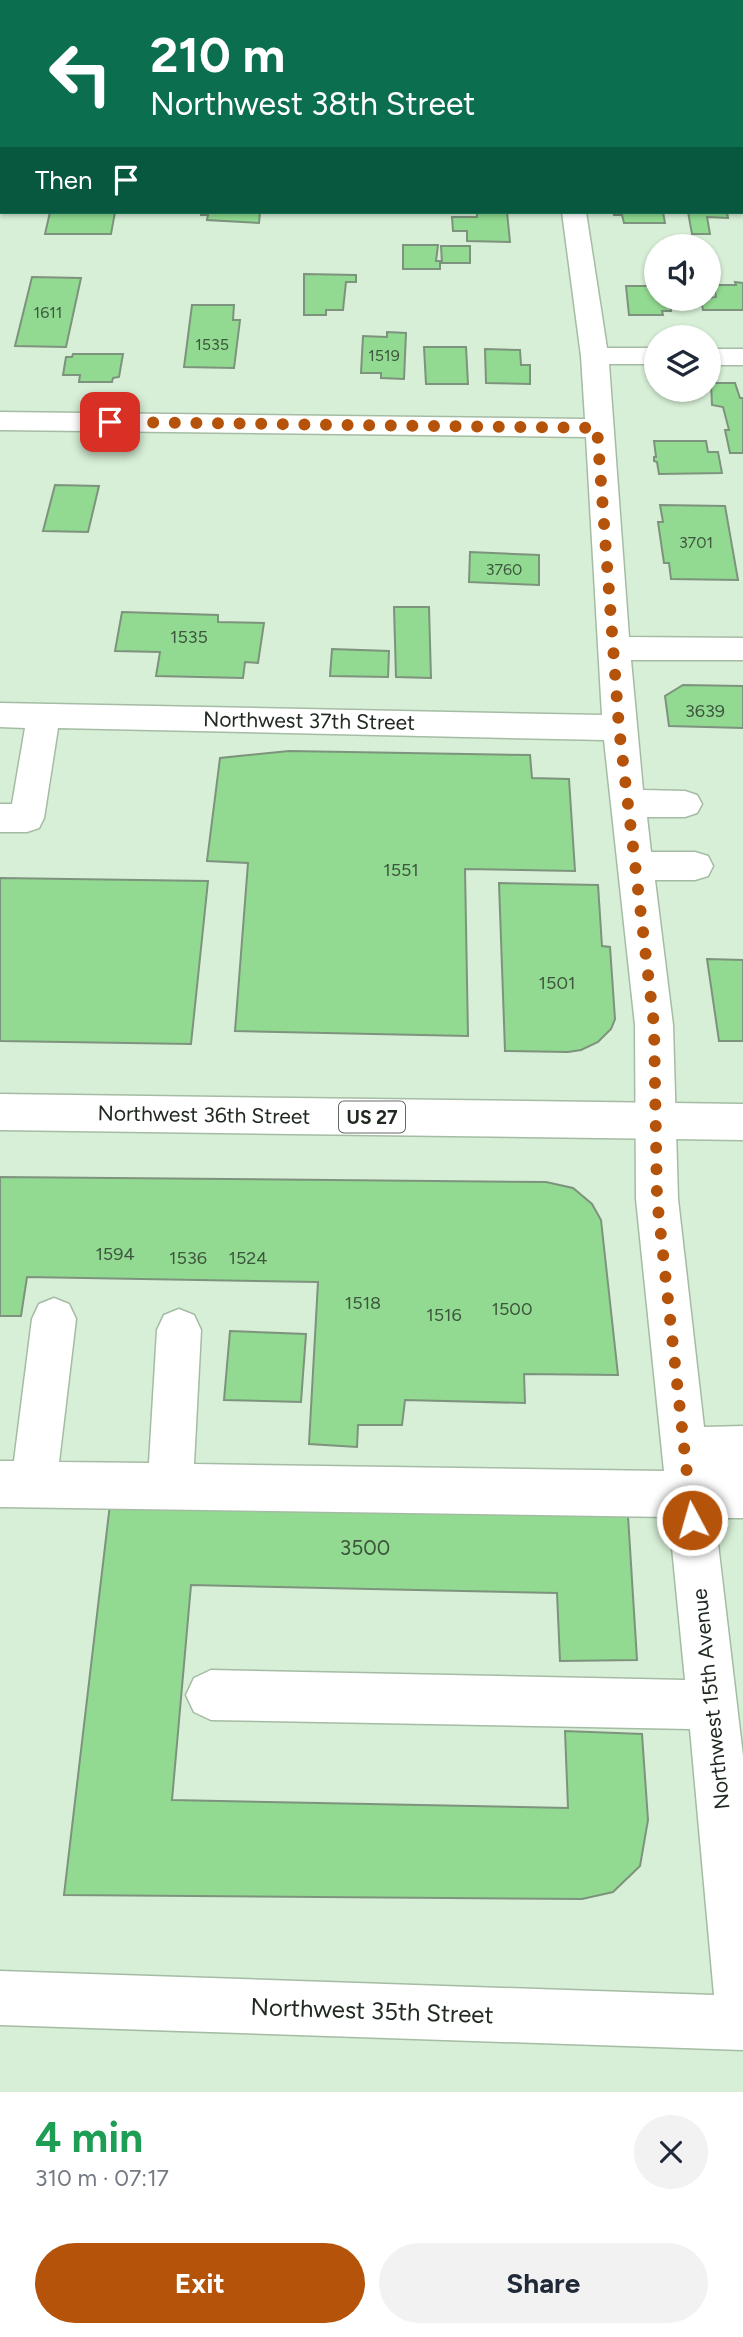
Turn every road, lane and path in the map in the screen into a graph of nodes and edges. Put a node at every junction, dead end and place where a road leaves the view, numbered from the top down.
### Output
1 (574, 214) edge
2 (595, 356) junction
3 (644, 356) edge
4 (721, 357) edge
5 (743, 357) edge
6 (0, 421) edge
7 (597, 428) junction
8 (615, 648) junction
9 (743, 649) edge
10 (0, 715) edge
11 (43, 716) junction
12 (619, 728) junction
13 (628, 803) junction
14 (685, 804) dead end
15 (0, 818) edge
16 (635, 866) junction
17 (695, 866) dead end
18 (0, 1112) edge
19 (656, 1121) junction
20 (743, 1122) edge
21 (54, 1319) dead end
22 (179, 1330) dead end
23 (743, 1449) edge
24 (687, 1472) junction
25 (17, 1484) edge
26 (170, 1486) junction
27 (743, 1495) edge
28 (211, 1695) dead end
29 (712, 1705) junction
30 (0, 1998) edge
31 (743, 2017) edge
32 (743, 2023) edge

1 - 2 street, Northwest 15th Avenue
2 - 3 street
2 - 7 street, Northwest 15th Avenue
4 - 5 street
6 - 7 street
7 - 8 street, Northwest 15th Avenue
8 - 9 street
8 - 12 street, Northwest 15th Avenue
10 - 11 street, Northwest 37th Street
11 - 12 street, Northwest 37th Street
11 - 15 street
12 - 13 street, Northwest 15th Avenue
13 - 14 street
13 - 16 street, Northwest 15th Avenue
16 - 17 street
16 - 19 street, Northwest 15th Avenue
18 - 19 street, Northwest 36th Street / US 27
19 - 20 street, Northwest 36th Street / US 27
19 - 24 street, Northwest 15th Avenue
21 - 25 street
22 - 26 street
23 - 24 street
24 - 26 street
24 - 27 street
24 - 29 street, Northwest 15th Avenue
25 - 26 street
28 - 29 street
29 - 31 street, Northwest 15th Avenue
30 - 32 street, Northwest 35th Street

